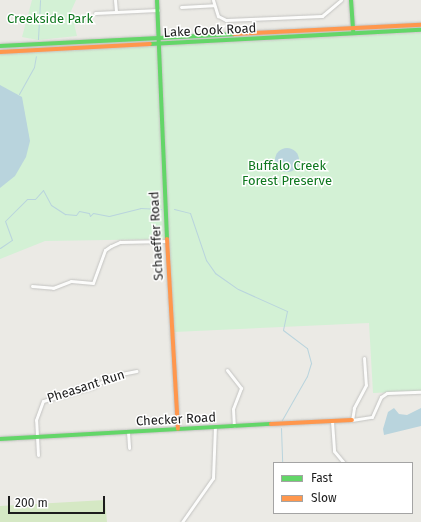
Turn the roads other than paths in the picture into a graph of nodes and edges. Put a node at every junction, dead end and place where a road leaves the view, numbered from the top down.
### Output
1 (115, 0) edge
2 (157, 0) edge
3 (213, 0) edge
4 (342, 0) edge
5 (351, 0) edge
6 (214, 5) junction
7 (181, 8) dead end
8 (158, 10) junction
9 (116, 11) junction
10 (95, 13) dead end
11 (421, 25) edge
12 (352, 28) junction
13 (421, 30) edge
14 (353, 34) junction
15 (159, 41) junction
16 (0, 46) edge
17 (0, 52) edge
18 (167, 241) junction
19 (32, 286) dead end
20 (364, 358) dead end
21 (228, 370) dead end
22 (137, 371) dead end
23 (421, 392) edge
24 (352, 420) junction
25 (332, 421) junction
26 (234, 426) junction
27 (215, 427) junction
28 (178, 430) junction
29 (128, 432) junction
30 (37, 437) junction
31 (0, 439) edge
32 (129, 448) dead end
33 (38, 455) dead end
34 (343, 462) edge
35 (182, 522) edge

1 - 9 street
2 - 8 main road, Schaeffer Road
3 - 6 street
4 - 6 street
5 - 12 main road
6 - 7 street
8 - 9 street
8 - 15 main road, Schaeffer Road
9 - 10 street
11 - 12 main road, Lake Cook Road
12 - 14 main road
12 - 15 main road, Lake Cook Road
13 - 14 main road, Lake Cook Road
14 - 15 main road, Lake Cook Road
15 - 16 main road, Lake Cook Road
15 - 17 main road, Lake Cook Road
15 - 18 main road, Schaeffer Road
18 - 19 street
18 - 28 main road, Schaeffer Road
20 - 24 street
21 - 26 street
22 - 30 street, Pheasant Run
23 - 24 street
24 - 25 main road, Checker Road
25 - 26 main road, Checker Road
25 - 34 street
26 - 27 main road, Checker Road
27 - 28 main road, Checker Road
27 - 35 street
28 - 29 main road, Checker Road
29 - 30 main road, Checker Road
29 - 32 street
30 - 31 main road, Checker Road
30 - 33 street, Pheasant Run

